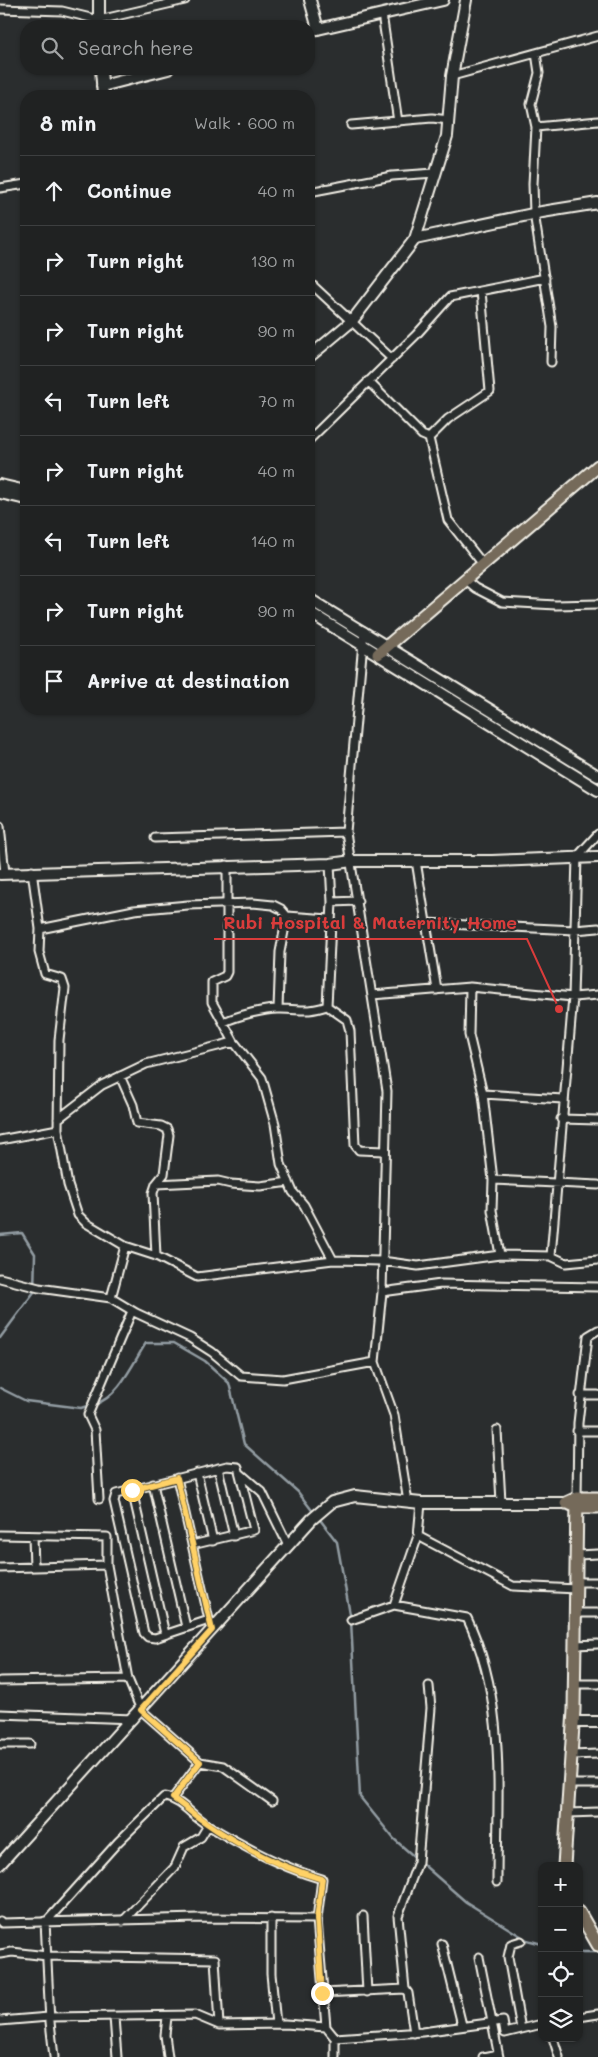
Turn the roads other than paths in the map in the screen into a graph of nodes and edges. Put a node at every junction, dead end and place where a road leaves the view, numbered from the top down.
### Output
1 (99, 0) edge
2 (185, 0) edge
3 (310, 0) edge
4 (443, 0) edge
5 (466, 0) edge
6 (0, 9) edge
7 (382, 14) junction
8 (90, 20) edge
9 (99, 20) edge
10 (110, 20) edge
11 (312, 20) edge
12 (315, 30) edge
13 (598, 36) edge
14 (536, 53) junction
15 (101, 75) edge
16 (150, 75) edge
17 (452, 76) junction
18 (102, 90) edge
19 (105, 90) edge
20 (449, 120) junction
21 (598, 121) edge
22 (398, 122) junction
23 (351, 125) dead end
24 (536, 127) junction
25 (435, 173) junction
26 (20, 185) edge
27 (0, 188) edge
28 (315, 191) edge
29 (598, 203) edge
30 (534, 213) junction
31 (415, 238) junction
32 (545, 278) junction
33 (315, 287) edge
34 (481, 291) junction
35 (352, 321) junction
36 (315, 352) edge
37 (392, 359) junction
38 (551, 362) dead end
39 (368, 382) junction
40 (315, 434) edge
41 (429, 438) junction
42 (598, 466) edge
43 (0, 485) edge
44 (20, 490) edge
45 (0, 493) edge
46 (20, 498) edge
47 (482, 563) junction
48 (464, 578) junction
49 (315, 602) edge
50 (598, 604) edge
51 (315, 616) edge
52 (364, 631) junction
53 (363, 645) junction
54 (382, 650) junction
55 (598, 776) edge
56 (598, 790) edge
57 (0, 826) edge
58 (346, 832) junction
59 (598, 834) edge
60 (154, 838) dead end
61 (598, 857) edge
62 (578, 858) junction
63 (352, 861) junction
64 (416, 861) junction
65 (330, 864) junction
66 (227, 865) junction
67 (32, 871) junction
68 (2, 873) edge
69 (358, 901) junction
70 (332, 902) junction
71 (227, 903) junction
72 (287, 916) junction
73 (330, 919) junction
74 (426, 923) junction
75 (598, 928) edge
76 (40, 929) junction
77 (575, 930) junction
78 (470, 988) junction
79 (437, 990) junction
80 (598, 995) edge
81 (372, 996) junction
82 (573, 997) junction
83 (327, 1006) junction
84 (278, 1008) junction
85 (224, 1022) junction
86 (234, 1042) junction
87 (120, 1076) junction
88 (483, 1094) junction
89 (563, 1099) junction
90 (58, 1119) junction
91 (561, 1119) junction
92 (598, 1120) edge
93 (58, 1129) junction
94 (0, 1140) edge
95 (384, 1151) junction
96 (492, 1180) junction
97 (289, 1182) junction
98 (556, 1183) junction
99 (156, 1184) junction
100 (598, 1185) edge
101 (125, 1246) junction
102 (500, 1255) junction
103 (156, 1256) junction
104 (551, 1256) junction
105 (333, 1260) junction
106 (598, 1260) edge
107 (382, 1261) junction
108 (0, 1278) edge
109 (598, 1287) edge
110 (382, 1292) junction
111 (111, 1298) junction
112 (132, 1311) junction
113 (598, 1330) edge
114 (375, 1362) junction
115 (580, 1395) junction
116 (598, 1395) edge
117 (497, 1430) dead end
118 (577, 1431) junction
119 (598, 1431) edge
120 (218, 1468) junction
121 (197, 1473) junction
122 (241, 1474) junction
123 (177, 1478) junction
124 (153, 1484) junction
125 (132, 1490) junction
126 (598, 1498) edge
127 (99, 1499) dead end
128 (408, 1502) junction
129 (501, 1502) junction
130 (573, 1502) junction
131 (420, 1503) junction
132 (598, 1506) edge
133 (0, 1535) edge
134 (33, 1536) junction
135 (234, 1536) junction
136 (418, 1536) junction
137 (212, 1541) junction
138 (192, 1545) junction
139 (288, 1545) junction
140 (577, 1554) junction
141 (598, 1554) edge
142 (107, 1565) junction
143 (34, 1567) junction
144 (0, 1568) edge
145 (598, 1582) edge
146 (577, 1585) junction
147 (394, 1606) junction
148 (576, 1612) junction
149 (598, 1613) edge
150 (350, 1620) dead end
151 (210, 1625) junction
152 (186, 1627) junction
153 (165, 1634) junction
154 (576, 1644) junction
155 (598, 1644) edge
156 (128, 1679) junction
157 (0, 1681) edge
158 (574, 1684) junction
159 (598, 1684) edge
160 (429, 1686) dead end
161 (141, 1710) junction
162 (0, 1714) edge
163 (133, 1719) junction
164 (573, 1722) junction
165 (598, 1722) edge
166 (0, 1744) edge
167 (30, 1744) dead end
168 (598, 1754) edge
169 (571, 1755) junction
170 (200, 1762) junction
171 (569, 1784) junction
172 (598, 1784) edge
173 (173, 1798) junction
174 (272, 1801) dead end
175 (598, 1812) edge
176 (568, 1813) junction
177 (204, 1823) junction
178 (564, 1862) edge
179 (0, 1864) edge
180 (498, 1882) dead end
181 (363, 1916) dead end
182 (271, 1918) junction
183 (583, 1918) edge
184 (317, 1919) junction
185 (46, 1921) junction
186 (123, 1921) junction
187 (1, 1923) edge
188 (521, 1941) dead end
189 (442, 1944) dead end
190 (598, 1945) edge
191 (0, 1954) edge
192 (47, 1956) junction
193 (480, 1956) dead end
194 (405, 1989) junction
195 (367, 1992) junction
196 (322, 1993) junction
197 (598, 2014) edge
198 (583, 2016) edge
199 (49, 2017) junction
200 (114, 2017) junction
201 (167, 2017) junction
202 (0, 2022) edge
203 (491, 2022) junction
204 (276, 2024) junction
205 (219, 2025) junction
206 (462, 2025) junction
207 (538, 2025) edge
208 (326, 2026) junction
209 (521, 2029) junction
210 (414, 2033) junction
211 (335, 2038) junction
212 (554, 2042) edge
213 (498, 2056) edge
214 (54, 2057) edge
215 (117, 2057) edge
216 (168, 2057) edge
217 (335, 2057) edge
218 (484, 2057) edge
219 (560, 2057) edge

1 - 9 main road
2 - 10 street
3 - 11 main road
4 - 7 main road
5 - 17 main road
6 - 8 street
7 - 12 main road
7 - 22 street
13 - 14 street
14 - 17 street
14 - 24 street
15 - 18 main road
16 - 19 main road
17 - 20 main road
20 - 22 street
20 - 25 main road
21 - 24 street
22 - 23 street
24 - 30 street
25 - 28 street
25 - 31 main road
26 - 27 street
29 - 30 main road
30 - 31 main road
30 - 32 street
31 - 35 main road
32 - 34 street
32 - 38 street
33 - 35 street
34 - 37 street
34 - 41 street
35 - 36 main road
35 - 37 street
37 - 39 street
39 - 40 street
39 - 41 street
41 - 47 street
42 - 47 main road
43 - 44 main road
45 - 46 main road
47 - 48 main road
48 - 50 street
48 - 54 main road
49 - 52 main road
51 - 53 main road
52 - 53 street
52 - 54 main road
53 - 54 main road
53 - 58 street
54 - 55 main road
54 - 56 main road
57 - 68 street
58 - 60 street
58 - 63 street
59 - 62 street
61 - 62 main road
62 - 64 main road
62 - 77 street
63 - 64 main road
63 - 65 main road
63 - 69 street
64 - 74 street
65 - 66 main road
65 - 70 street
66 - 67 main road
66 - 71 street
67 - 68 main road
67 - 76 street
69 - 70 street
69 - 81 street
70 - 73 street
71 - 72 street
71 - 76 street
71 - 85 street
72 - 73 street
72 - 84 street
73 - 83 street
74 - 77 street
74 - 79 street
75 - 77 street
76 - 90 street
77 - 82 street
78 - 79 street
78 - 82 street
78 - 88 street
79 - 81 street
80 - 82 street
81 - 95 street
82 - 89 street
83 - 84 street
83 - 95 street
84 - 85 street
85 - 86 street
86 - 87 street
86 - 97 street
87 - 90 street
87 - 99 street
88 - 89 street
88 - 96 street
89 - 91 street
90 - 93 street
91 - 92 street
91 - 98 street
93 - 94 street
93 - 101 street
95 - 107 street
96 - 98 street
96 - 102 street
97 - 99 street
97 - 105 street
98 - 100 street
98 - 104 street
99 - 103 street
101 - 103 street
101 - 111 street
102 - 104 street
102 - 107 street
103 - 105 street
104 - 106 street
105 - 107 street
107 - 110 street
108 - 111 street
109 - 110 street
110 - 114 street
111 - 112 street
112 - 114 street
112 - 127 street
113 - 115 street
114 - 128 street
115 - 116 street
115 - 118 street
117 - 129 street
118 - 119 street
118 - 130 street
120 - 121 street
120 - 122 street
120 - 135 street
121 - 123 street
121 - 137 street
122 - 135 street
122 - 139 street
123 - 124 street
123 - 138 street
124 - 125 street
124 - 152 street
125 - 153 street
125 - 153 street
126 - 130 main road
128 - 131 main road
128 - 139 main road
129 - 130 main road
129 - 131 main road
130 - 132 main road
130 - 140 main road
131 - 136 street
133 - 134 street
134 - 142 street
134 - 143 street
135 - 137 street
136 - 146 street
136 - 147 street
137 - 138 street
138 - 151 street
139 - 151 main road
140 - 141 street
140 - 146 main road
142 - 143 street
142 - 156 street
143 - 144 street
145 - 146 street
146 - 148 main road
147 - 150 street
147 - 180 street
148 - 149 street
148 - 154 main road
151 - 152 street
151 - 161 main road
152 - 153 street
154 - 155 street
154 - 158 main road
156 - 157 street
156 - 161 street
158 - 159 street
158 - 164 main road
160 - 194 street
161 - 163 main road
161 - 170 street
162 - 163 street
163 - 179 main road
164 - 165 main road
164 - 169 main road
166 - 167 street
168 - 169 street
169 - 171 main road
170 - 173 street
170 - 174 street
171 - 172 street
171 - 176 main road
173 - 177 street
173 - 185 street
175 - 176 street
176 - 178 main road
177 - 184 street
177 - 186 street
181 - 195 street
182 - 184 street
182 - 186 street
182 - 204 street
183 - 190 main road
184 - 196 street
185 - 186 street
185 - 187 street
185 - 192 street
188 - 209 street
189 - 206 street
191 - 192 street
192 - 199 street
192 - 205 street
193 - 203 street
194 - 195 street
194 - 210 street
195 - 196 street
196 - 208 street
197 - 198 street
199 - 200 street
199 - 202 street
199 - 214 street
200 - 201 street
200 - 215 street
201 - 205 street
201 - 216 street
203 - 206 street
203 - 209 street
203 - 213 street
204 - 205 street
204 - 208 street
206 - 210 street
207 - 209 street
208 - 211 street
210 - 211 street
211 - 217 street
212 - 219 street
213 - 218 street

